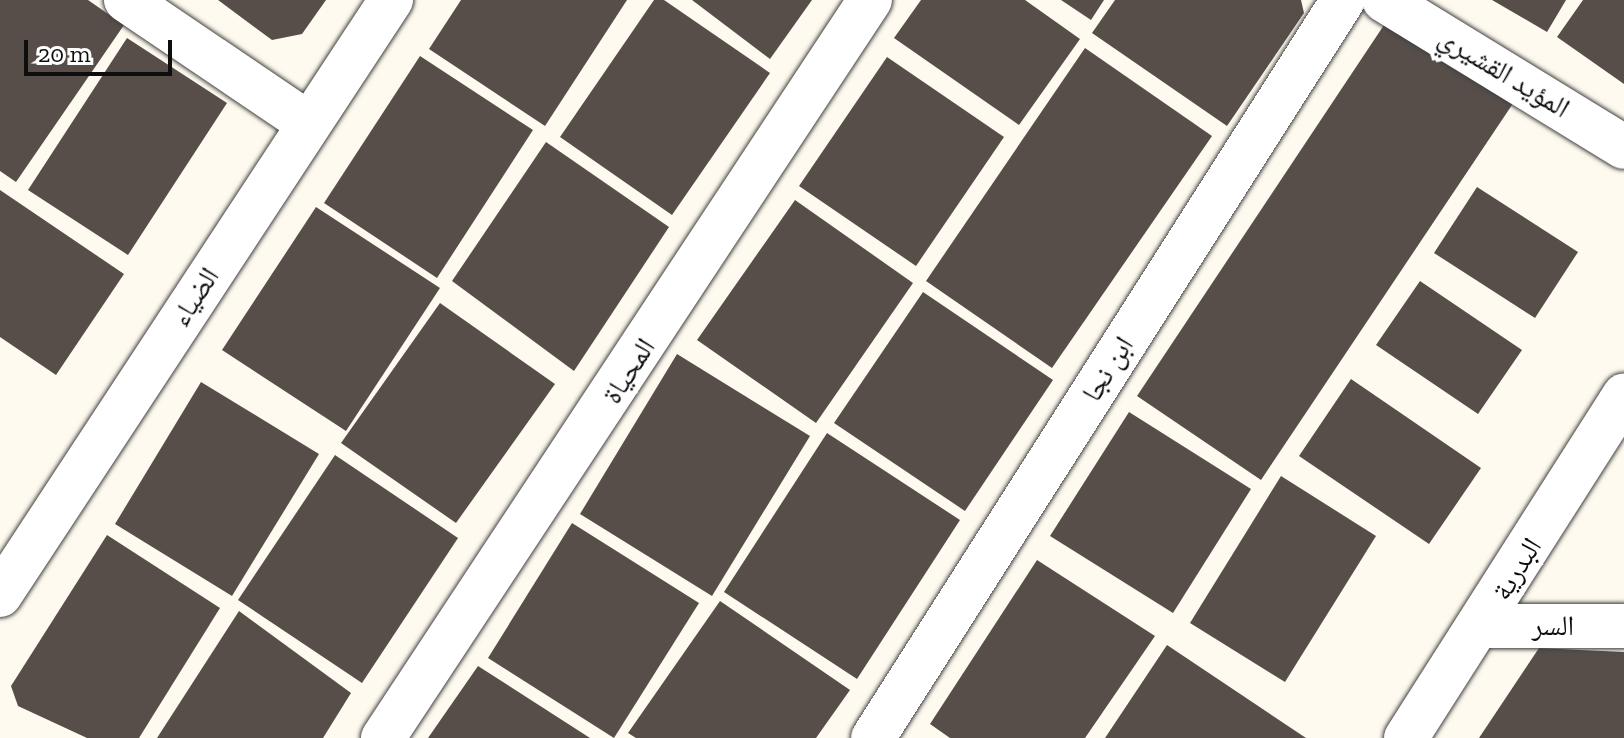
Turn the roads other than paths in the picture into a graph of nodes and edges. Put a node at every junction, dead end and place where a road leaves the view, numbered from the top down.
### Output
1 (126, 0) edge
2 (391, 0) edge
3 (870, 0) edge
4 (1343, 0) edge
5 (1384, 0) edge
6 (309, 124) junction
7 (1624, 147) edge
8 (1624, 396) edge
9 (0, 595) edge
10 (1481, 626) junction
11 (1624, 626) edge
12 (383, 738) edge
13 (873, 738) edge
14 (1406, 738) edge

1 - 6 street
2 - 6 street, الضياء
3 - 12 street, المحياة
4 - 13 street, ابن نجا
5 - 7 street, المؤيد القشيري
6 - 9 street, الضياء
8 - 10 street, البدرية
10 - 11 street, السر
10 - 14 street, البدرية

